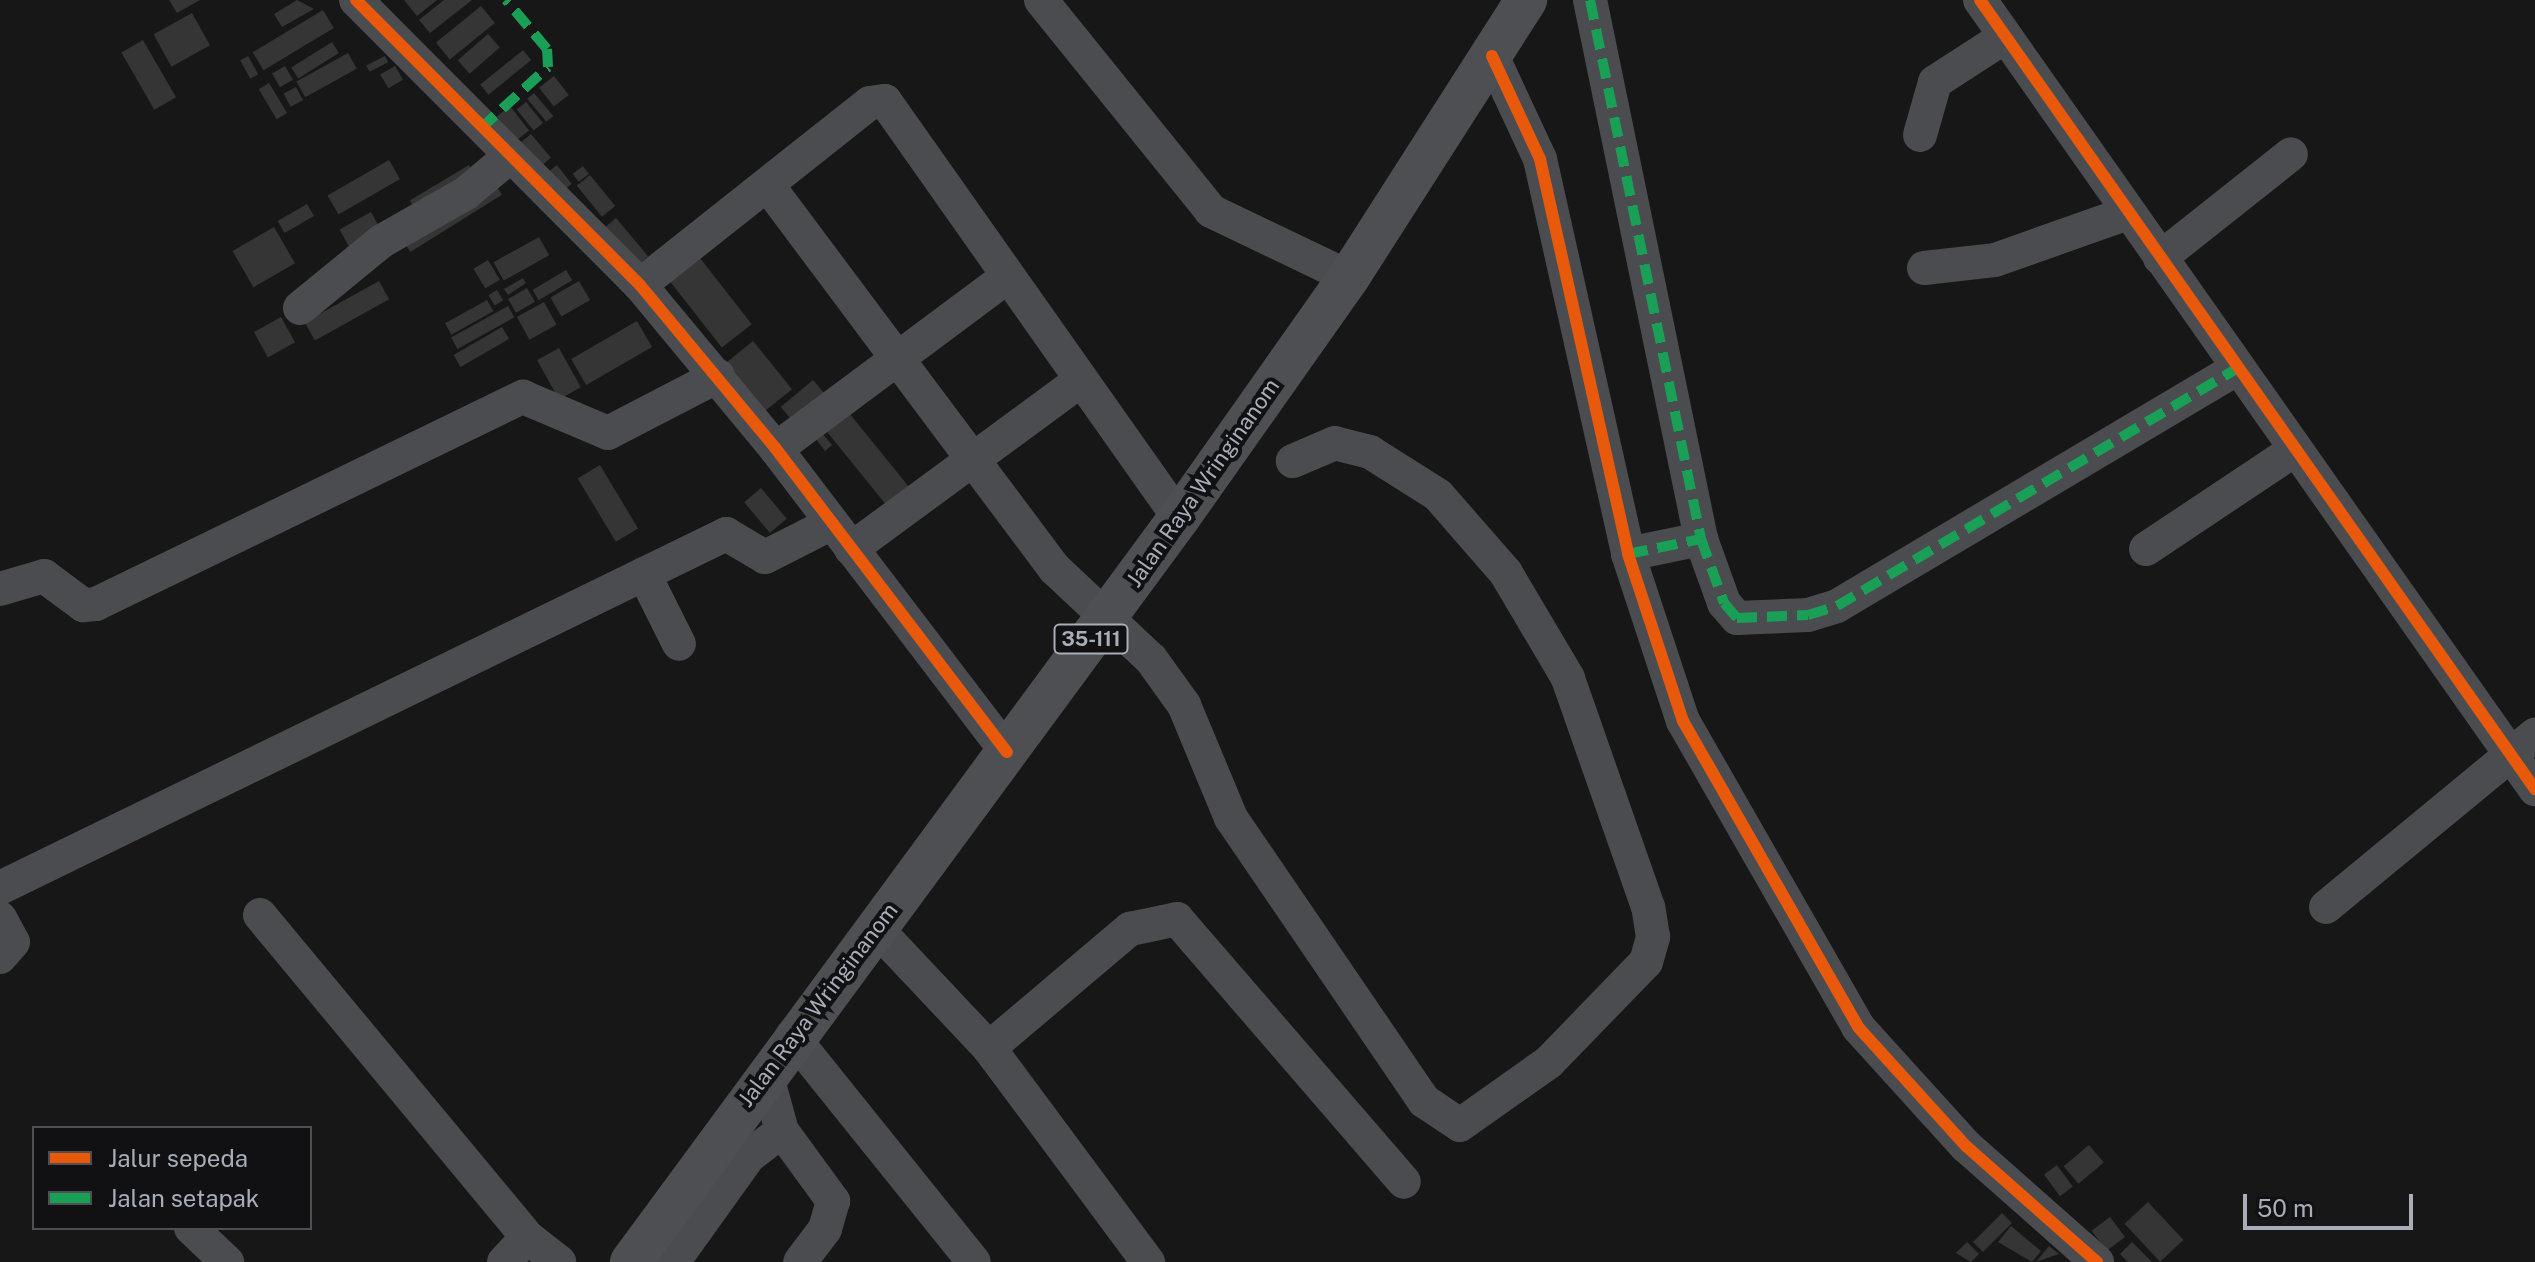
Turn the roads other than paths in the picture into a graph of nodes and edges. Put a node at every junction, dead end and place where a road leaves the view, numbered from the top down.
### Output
1 (356, 0) edge
2 (1041, 0) edge
3 (1526, 0) edge
4 (1590, 0) edge
5 (1980, 0) edge
6 (2003, 38) junction
7 (1492, 56) junction
8 (1920, 135) dead end
9 (2291, 154) dead end
10 (508, 158) junction
11 (769, 187) junction
12 (2125, 214) junction
13 (2160, 258) junction
14 (1320, 262) junction
15 (1924, 268) dead end
16 (1008, 276) junction
17 (640, 285) junction
18 (300, 308) dead end
19 (895, 360) junction
20 (2235, 370) junction
21 (718, 376) junction
22 (1081, 380) junction
23 (776, 449) junction
24 (2293, 451) junction
25 (970, 461) junction
26 (1293, 461) dead end
27 (1157, 490) junction
28 (842, 536) junction
29 (1701, 539) junction
30 (2146, 549) dead end
31 (1628, 554) junction
32 (644, 574) junction
33 (0, 589) edge
34 (1080, 593) junction
35 (679, 644) dead end
36 (984, 726) junction
37 (2522, 745) edge
38 (2535, 789) edge
39 (0, 888) edge
40 (2326, 907) dead end
41 (260, 915) dead end
42 (0, 918) edge
43 (875, 927) junction
44 (0, 957) edge
45 (792, 1036) junction
46 (989, 1048) junction
47 (766, 1073) junction
48 (782, 1131) junction
49 (1404, 1182) dead end
50 (193, 1230) edge
51 (542, 1249) edge
52 (2089, 1259) edge
53 (970, 1261) edge
54 (227, 1262) edge
55 (504, 1262) edge
56 (631, 1262) edge
57 (673, 1262) edge
58 (800, 1262) edge
59 (1148, 1262) edge

1 - 10 street
2 - 14 street
3 - 7 main road, Jalan Raya Wringinanom / 35-111
4 - 29 street
5 - 6 street
6 - 8 street
6 - 12 street
7 - 14 main road, Jalan Raya Wringinanom / 35-111
7 - 31 street
9 - 13 street
10 - 17 street
10 - 18 street
11 - 16 street
11 - 17 street
11 - 19 street
12 - 13 street
12 - 15 street
13 - 20 street
14 - 27 main road, Jalan Raya Wringinanom / 35-111
16 - 19 street
16 - 22 street
17 - 21 street
19 - 23 street
19 - 25 street
20 - 24 street
20 - 29 street
21 - 23 street
21 - 33 street
22 - 25 street
22 - 27 street
23 - 28 street
24 - 30 street
24 - 37 street
25 - 28 street
25 - 34 street
26 - 34 street
27 - 34 main road, Jalan Raya Wringinanom / 35-111
28 - 32 street
28 - 36 street
29 - 31 street
31 - 52 street
32 - 35 street
32 - 39 street
34 - 36 main road, Jalan Raya Wringinanom / 35-111
36 - 43 main road, Jalan Raya Wringinanom / 35-111
37 - 38 street
37 - 40 street
41 - 51 street
42 - 44 street
43 - 45 main road, Jalan Raya Wringinanom / 35-111
43 - 46 street
45 - 47 main road, Jalan Raya Wringinanom / 35-111
45 - 53 street
46 - 49 street
46 - 59 street
47 - 48 street
47 - 56 main road, Jalan Raya Wringinanom / 35-111
48 - 57 street
48 - 58 street
50 - 54 street
51 - 55 street

